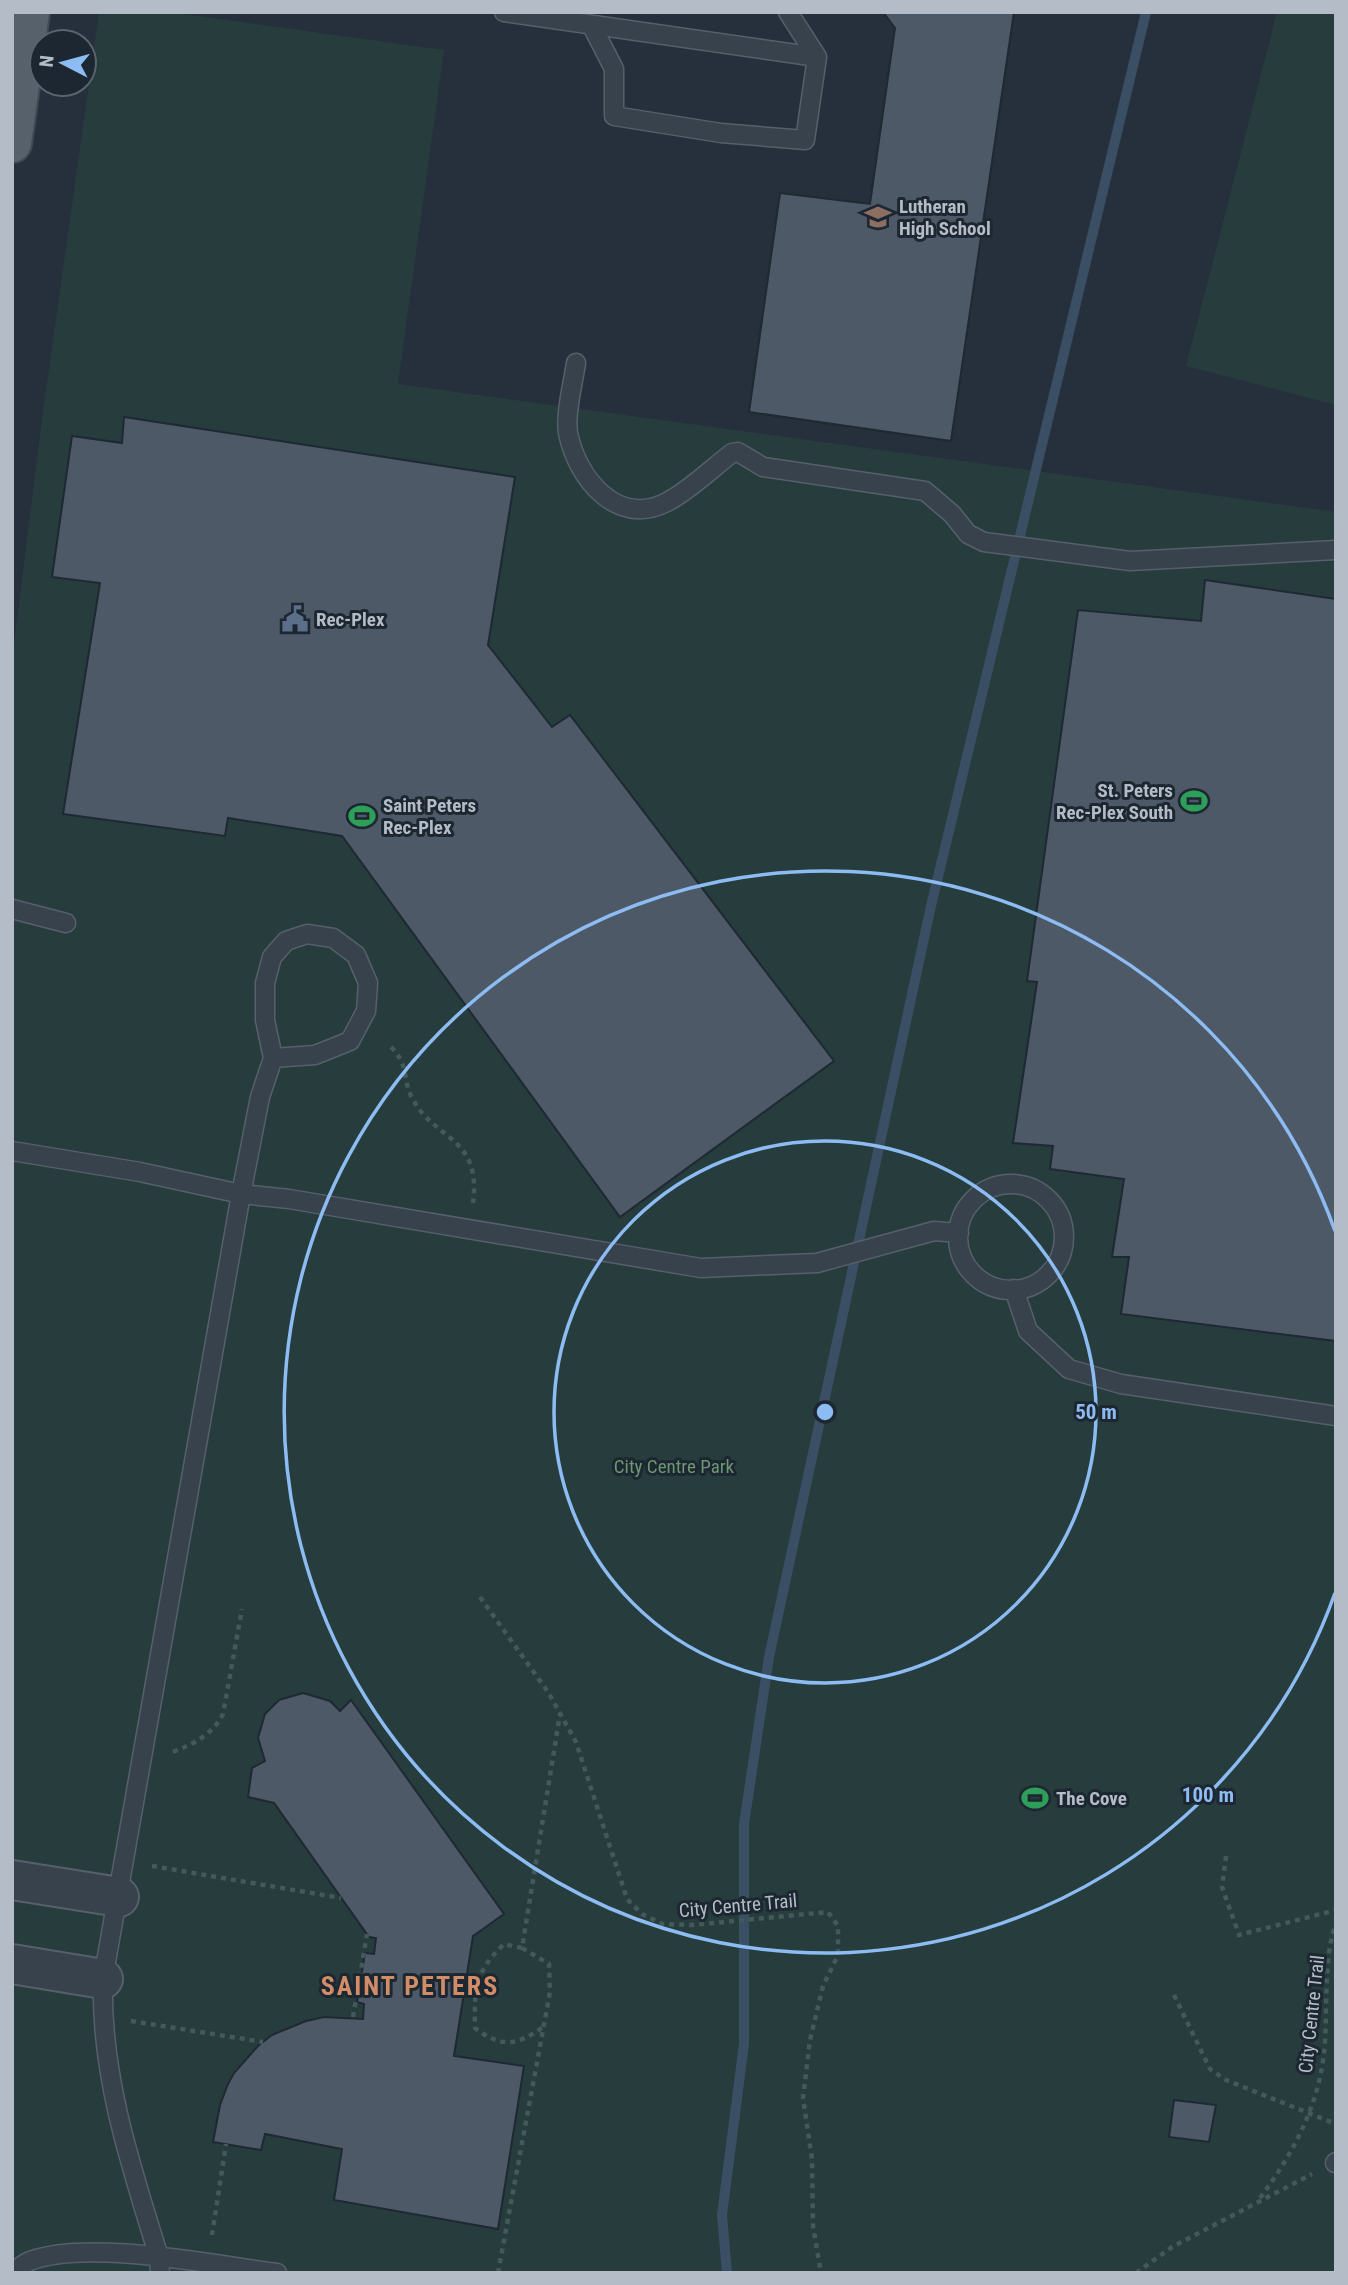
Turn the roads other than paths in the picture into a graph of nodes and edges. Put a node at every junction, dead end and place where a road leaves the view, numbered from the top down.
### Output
1 (30, 12) edge
2 (504, 12) edge
3 (788, 12) edge
4 (592, 26) junction
5 (817, 57) junction
6 (12, 143) edge
7 (576, 363) dead end
8 (1336, 550) edge
9 (12, 909) edge
10 (66, 923) dead end
11 (273, 1058) junction
12 (12, 1151) edge
13 (242, 1194) junction
14 (959, 1233) junction
15 (1014, 1289) junction
16 (1336, 1416) edge
17 (12, 1880) edge
18 (119, 1897) junction
19 (12, 1964) edge
20 (103, 1979) junction
21 (159, 2265) edge
22 (12, 2273) edge
23 (277, 2273) edge

1 - 6 main road
2 - 4 lane
3 - 5 lane
4 - 5 lane
4 - 5 lane
7 - 8 lane
9 - 10 lane
11 - 11 lane
11 - 13 lane
12 - 13 lane
13 - 14 lane
13 - 18 lane
14 - 15 lane
14 - 15 lane
15 - 16 lane
17 - 18 street
18 - 20 lane
19 - 20 street
20 - 21 lane
21 - 22 lane
21 - 23 lane

